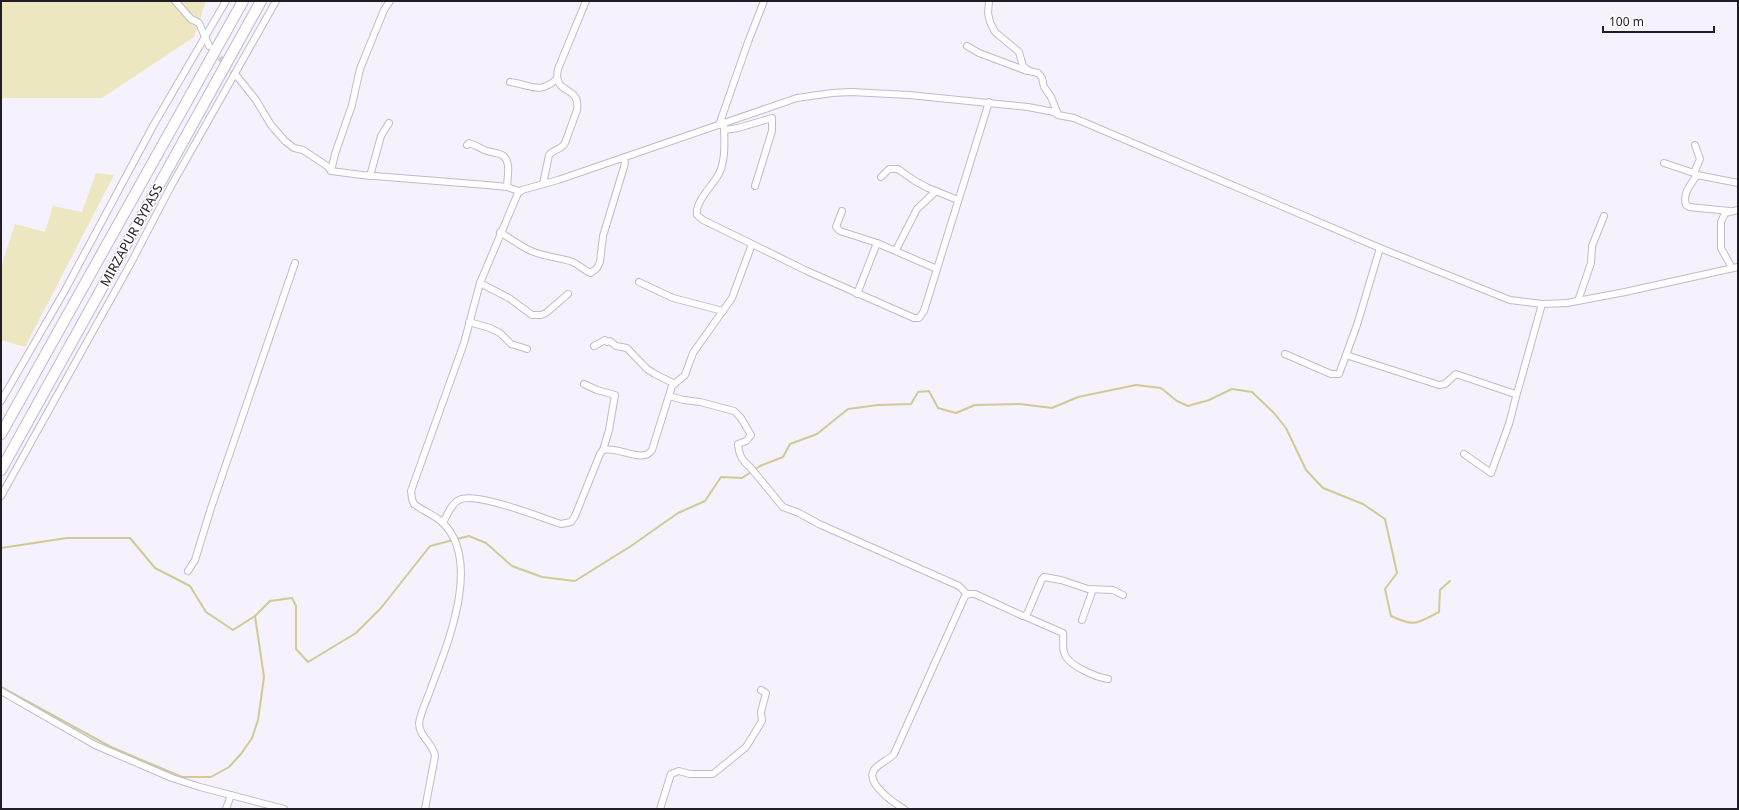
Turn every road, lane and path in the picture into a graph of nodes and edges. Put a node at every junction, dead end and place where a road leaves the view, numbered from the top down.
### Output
1 (175, 1) edge
2 (226, 1) edge
3 (243, 1) edge
4 (261, 1) edge
5 (276, 1) edge
6 (390, 1) edge
7 (586, 1) edge
8 (764, 1) edge
9 (990, 1) edge
10 (206, 39) junction
11 (209, 46) tunnel mouth
12 (967, 46) dead end
13 (1029, 71) junction
14 (236, 75) tunnel mouth
15 (557, 79) junction
16 (510, 82) dead end
17 (989, 103) junction
18 (1058, 116) junction
19 (389, 123) dead end
20 (721, 123) junction
21 (724, 130) junction
22 (466, 145) dead end
23 (1694, 145) dead end
24 (623, 158) junction
25 (1664, 163) dead end
26 (331, 172) junction
27 (1696, 174) junction
28 (370, 176) junction
29 (881, 177) dead end
30 (1738, 183) edge
31 (543, 184) junction
32 (755, 186) dead end
33 (507, 187) junction
34 (519, 191) junction
35 (936, 191) junction
36 (958, 200) junction
37 (1738, 210) edge
38 (842, 211) dead end
39 (1729, 211) junction
40 (1604, 216) dead end
41 (500, 232) junction
42 (877, 243) junction
43 (752, 244) junction
44 (1380, 248) junction
45 (896, 250) junction
46 (295, 263) dead end
47 (1735, 267) edge
48 (937, 269) junction
49 (639, 282) dead end
50 (480, 283) junction
51 (568, 294) dead end
52 (858, 294) junction
53 (1578, 301) junction
54 (1542, 304) junction
55 (724, 311) junction
56 (470, 322) junction
57 (594, 346) dead end
58 (527, 349) dead end
59 (1285, 354) dead end
60 (1346, 354) junction
61 (584, 384) dead end
62 (675, 384) junction
63 (1517, 393) junction
64 (669, 396) junction
65 (1, 401) edge
66 (1, 434) edge
67 (603, 450) junction
68 (1464, 454) dead end
69 (1, 470) edge
70 (1, 496) edge
71 (442, 523) junction
72 (188, 571) dead end
73 (1091, 590) junction
74 (966, 594) junction
75 (1123, 595) dead end
76 (1024, 616) junction
77 (1082, 620) dead end
78 (1108, 679) dead end
79 (761, 690) dead end
80 (1, 691) edge
81 (231, 795) junction
82 (226, 809) edge
83 (284, 809) edge
84 (426, 809) edge
85 (660, 809) edge
86 (904, 809) edge

1 - 10 street
2 - 10 street
3 - 66 highway
4 - 69 highway, MIRZAPUR BYPASS
5 - 70 street
6 - 26 street
7 - 15 street
8 - 20 street
9 - 13 street
10 - 11 street
10 - 65 street
12 - 13 street
13 - 18 street
14 - 26 street
15 - 16 street
15 - 31 street
17 - 18 street
17 - 20 street
17 - 36 street
18 - 44 street
19 - 28 street
20 - 21 street
20 - 24 street
21 - 32 street
21 - 43 street
22 - 33 street
23 - 27 street
24 - 31 street
24 - 41 street
25 - 27 street
26 - 28 street
27 - 30 street
27 - 39 street
28 - 33 street
29 - 35 street
31 - 34 street
33 - 34 street
34 - 41 street
35 - 36 street
35 - 45 street
36 - 48 street
37 - 39 street
38 - 42 street
39 - 47 street
40 - 53 street
41 - 50 street
42 - 45 street
42 - 52 street
43 - 52 street
43 - 55 street
44 - 54 street
44 - 60 street
45 - 48 street
46 - 72 street
47 - 53 street
48 - 52 street
49 - 55 street
50 - 51 street
50 - 56 street
53 - 54 street
54 - 63 street
55 - 62 street
56 - 58 street
56 - 71 street
57 - 62 street
59 - 60 street
60 - 63 street
61 - 67 street
62 - 64 street
63 - 68 street
64 - 67 street
64 - 74 street
67 - 71 street
71 - 84 street
73 - 75 street
73 - 76 street
73 - 77 street
74 - 76 street
74 - 86 street
76 - 78 street
79 - 85 street
80 - 81 street
81 - 82 street
81 - 83 street

